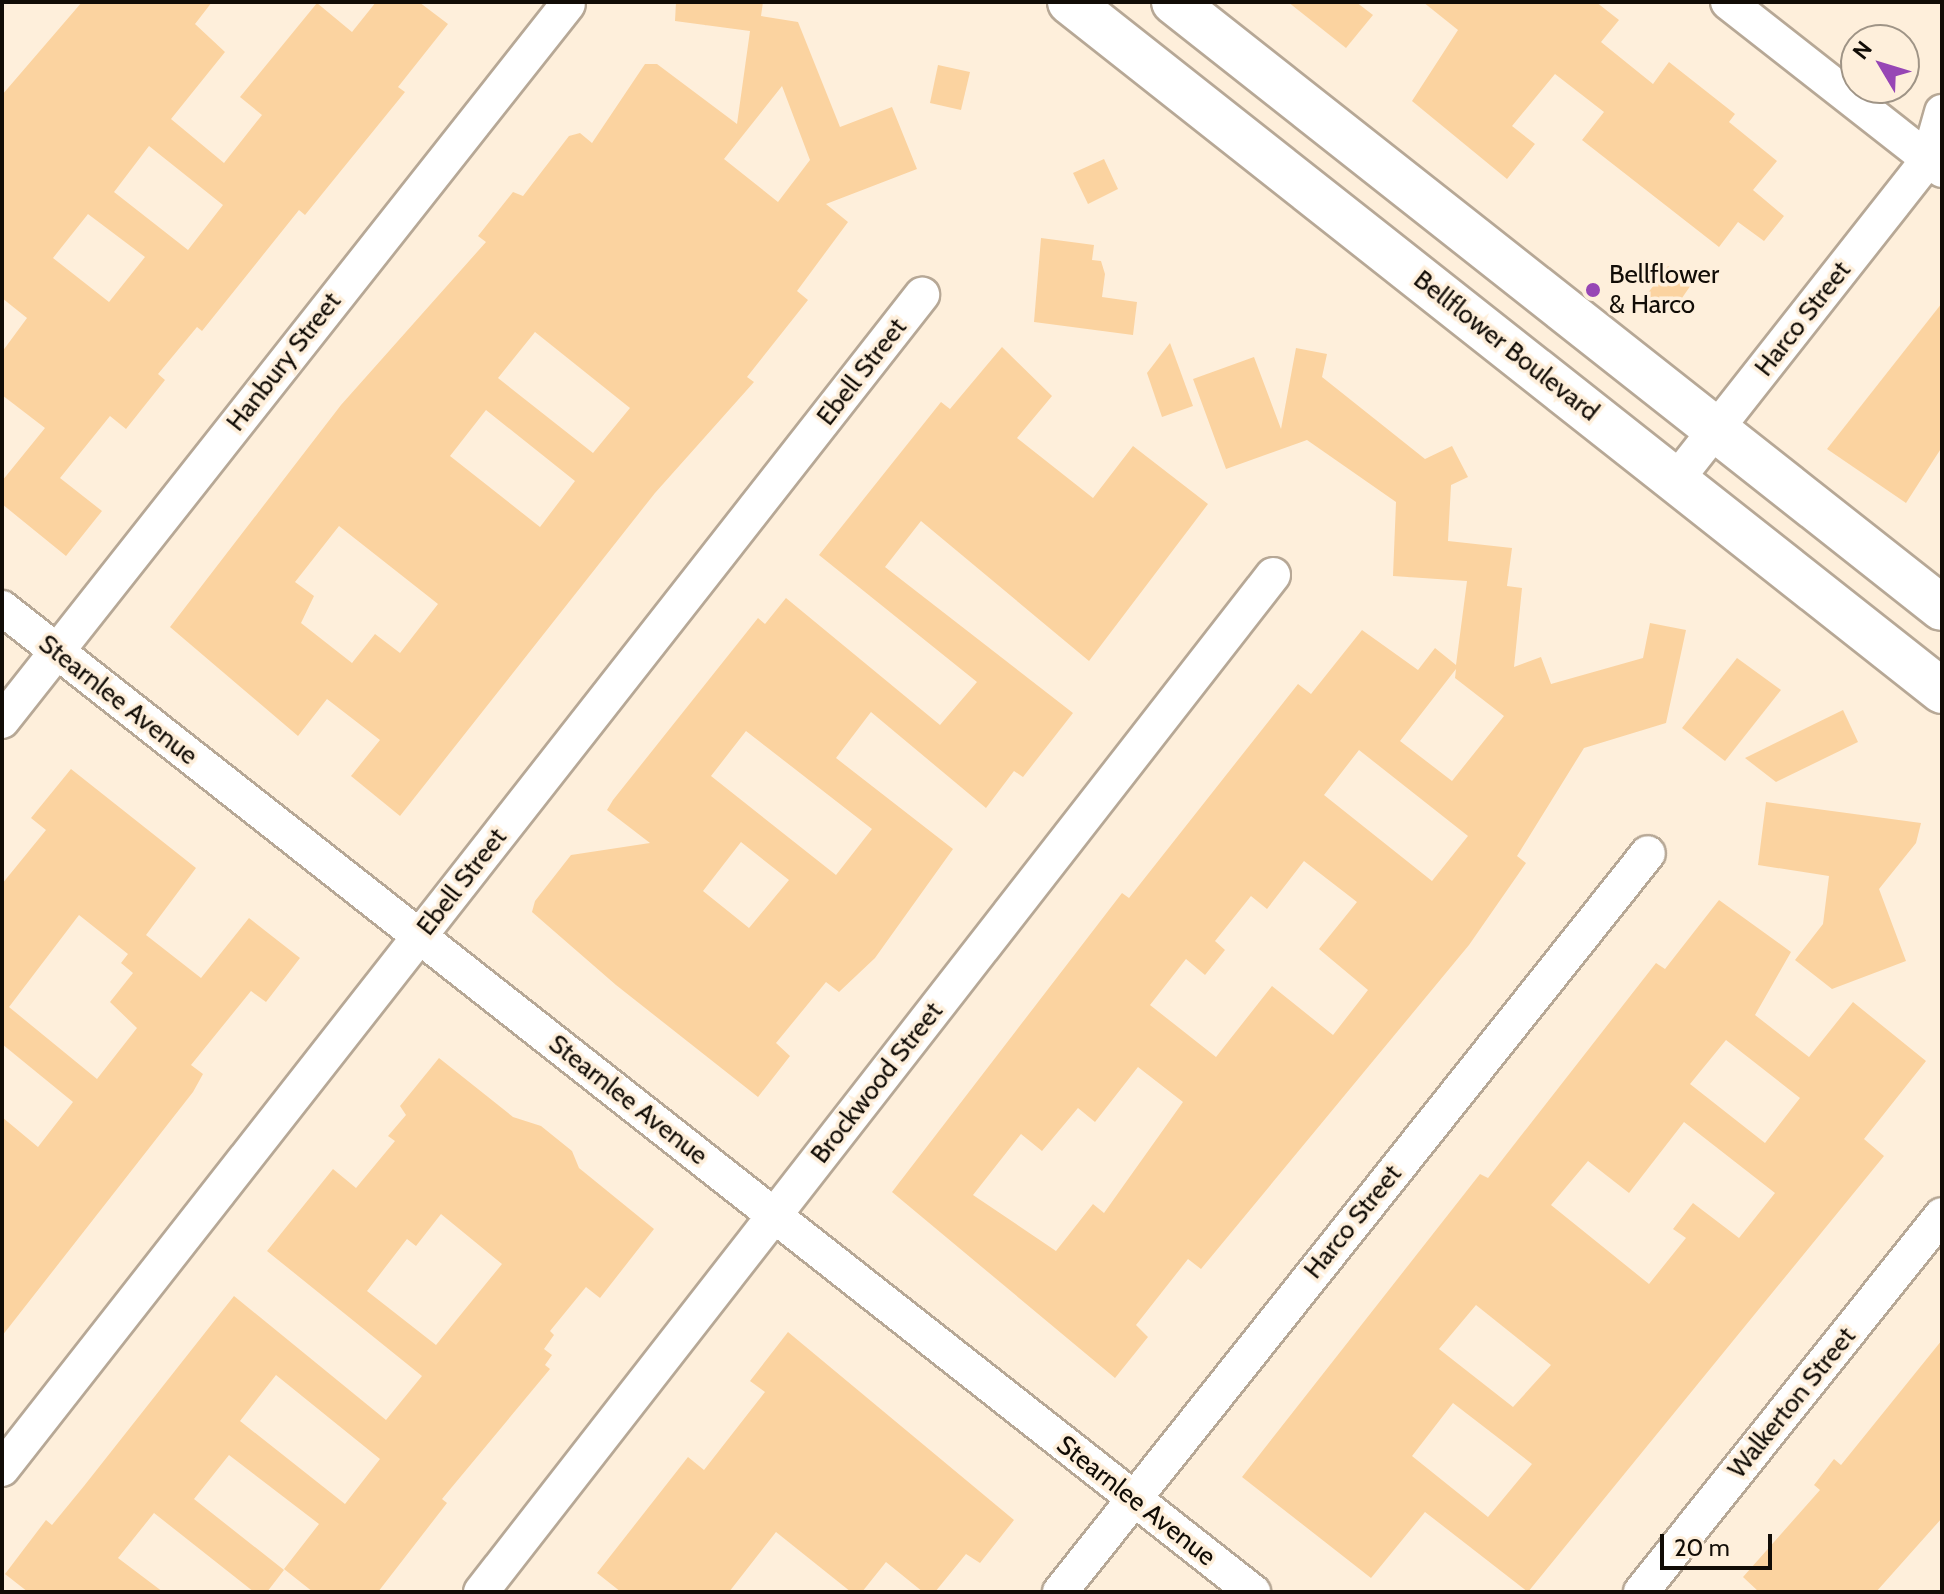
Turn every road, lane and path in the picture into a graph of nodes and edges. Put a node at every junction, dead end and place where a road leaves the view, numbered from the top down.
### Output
1 (1070, 2) edge
2 (1174, 2) edge
3 (1728, 2) edge
4 (568, 4) edge
5 (1942, 112) edge
6 (1938, 160) edge
7 (922, 295) dead end
8 (1715, 432) junction
9 (1676, 480) junction
10 (1273, 575) dead end
11 (2, 608) edge
12 (1942, 608) edge
13 (56, 651) junction
14 (1942, 691) edge
15 (2, 721) edge
16 (1648, 853) dead end
17 (419, 937) junction
18 (774, 1215) junction
19 (1942, 1215) edge
20 (2, 1469) edge
21 (1133, 1499) junction
22 (481, 1592) edge
23 (1060, 1592) edge
24 (1253, 1592) edge
25 (1641, 1592) edge

1 - 9 main road, Bellflower Boulevard
2 - 8 main road
3 - 6 street
4 - 13 street, Hanbury Street
5 - 6 street, Harco Street
6 - 8 street, Harco Street
7 - 17 street, Ebell Street
8 - 9 street, Harco Street
8 - 12 main road
9 - 14 main road, Bellflower Boulevard
10 - 18 street, Brockwood Street
11 - 13 street, Stearnlee Avenue
13 - 15 street, Hanbury Street
13 - 17 street, Stearnlee Avenue
16 - 21 street, Harco Street
17 - 18 street, Stearnlee Avenue
17 - 20 street, Ebell Street
18 - 21 street, Stearnlee Avenue
18 - 22 street, Brockwood Street
19 - 25 street, Walkerton Street
21 - 23 street, Harco Street
21 - 24 street, Stearnlee Avenue

